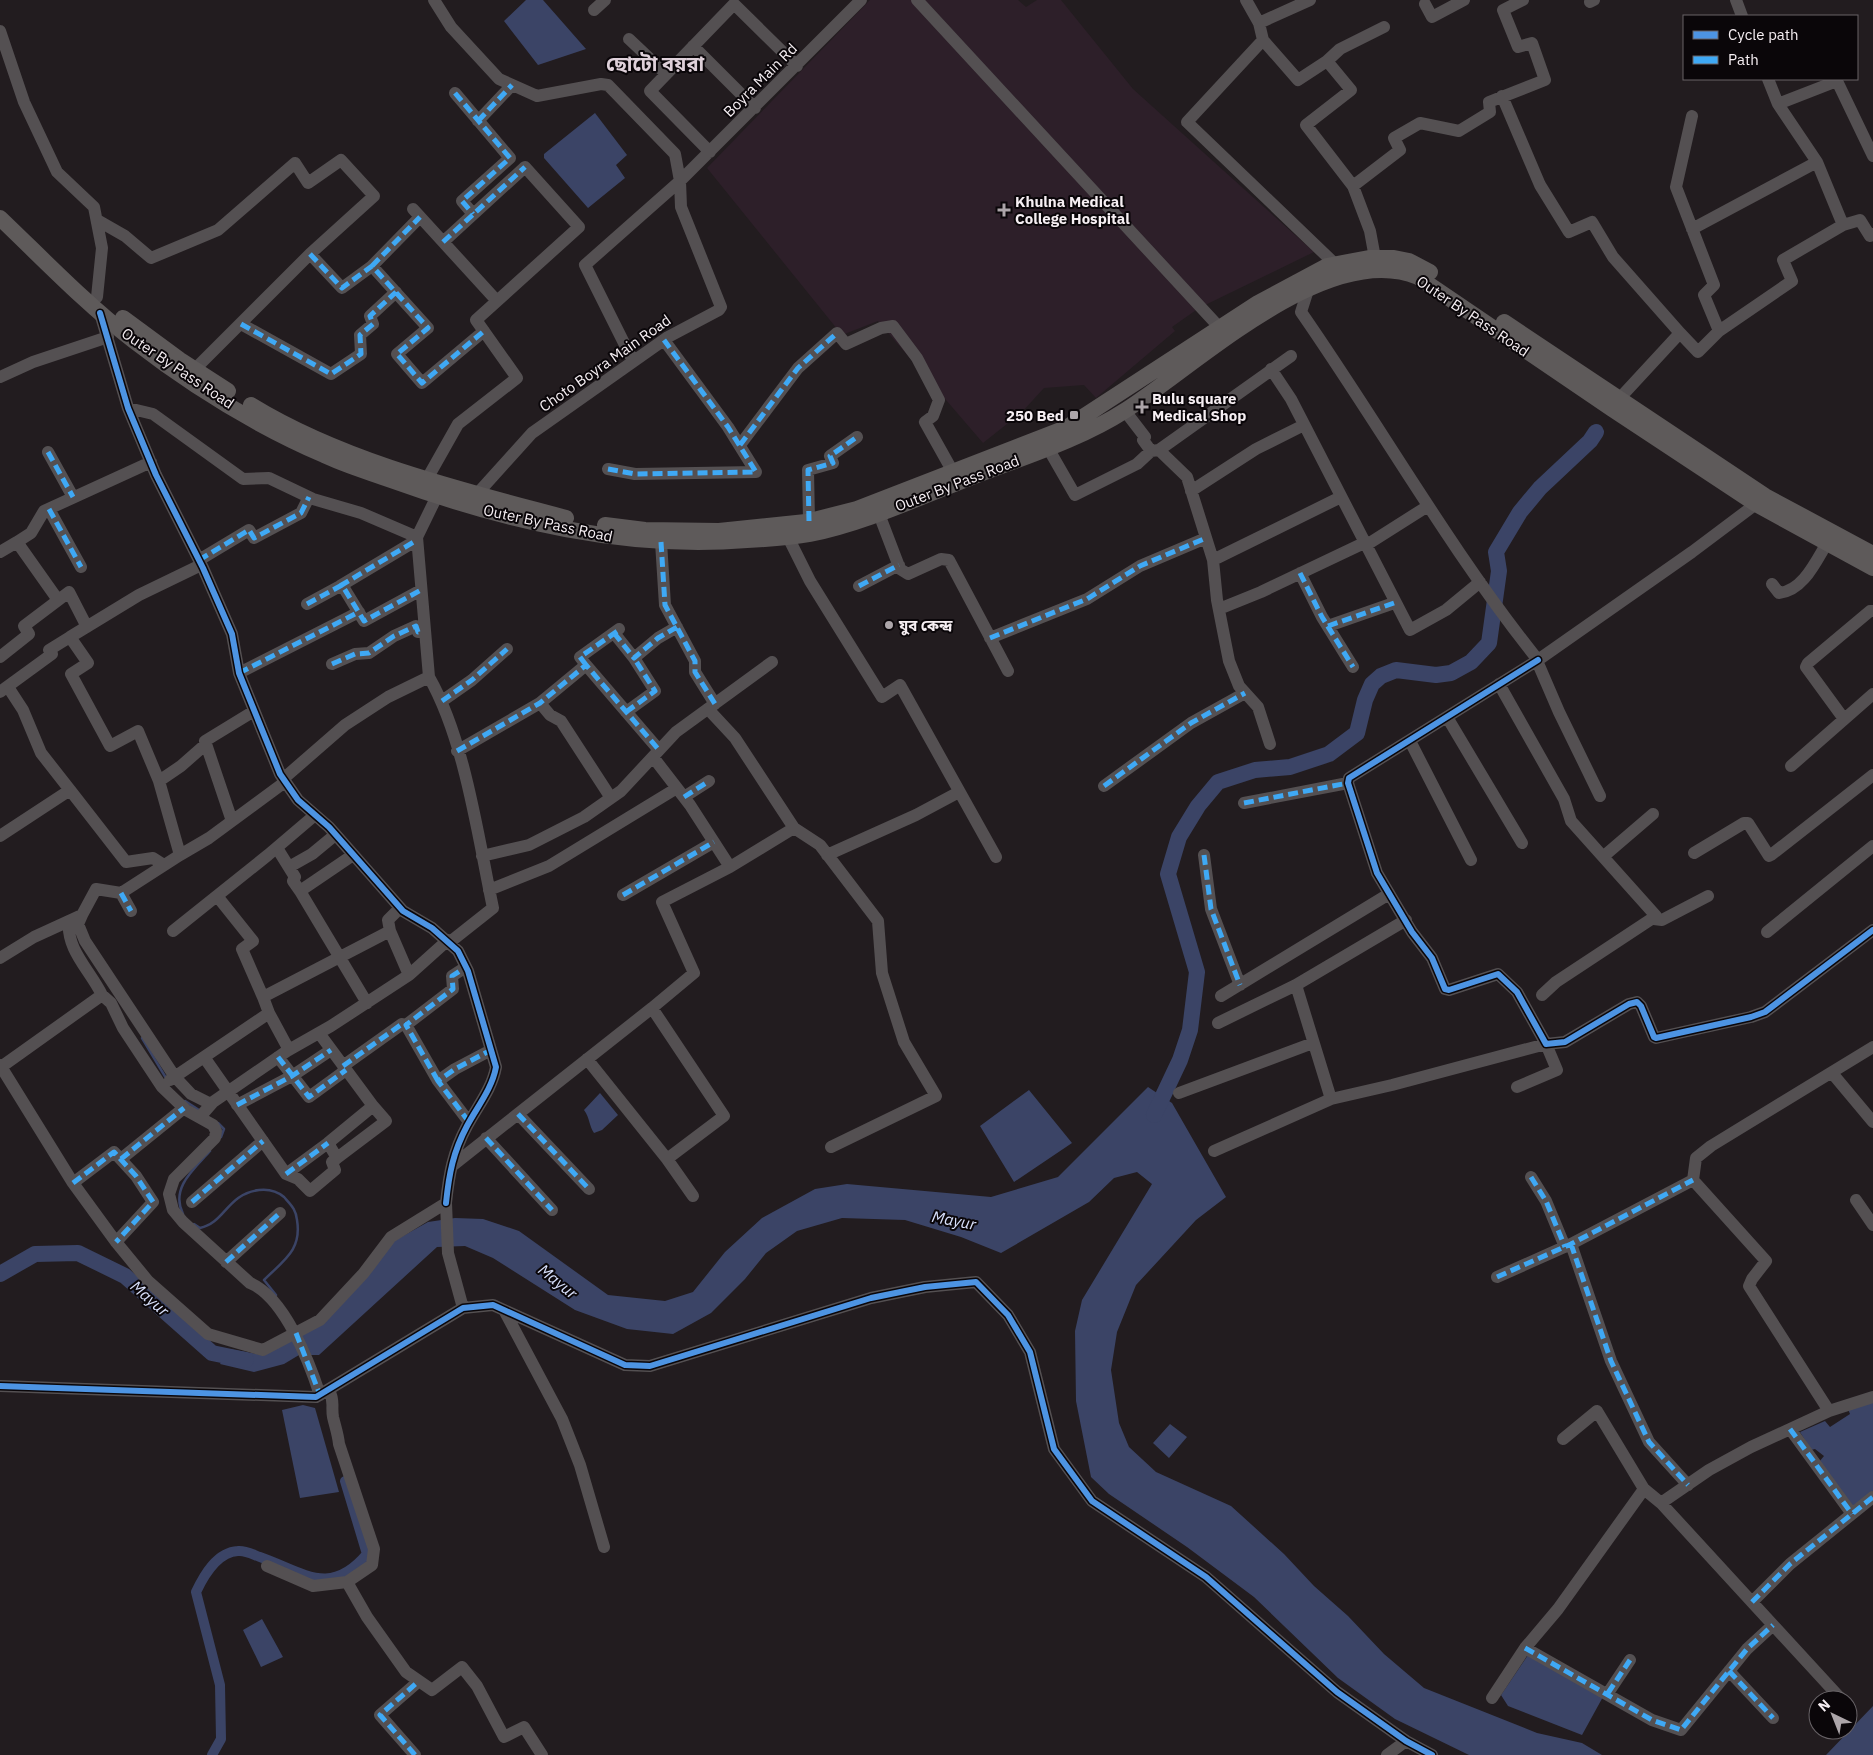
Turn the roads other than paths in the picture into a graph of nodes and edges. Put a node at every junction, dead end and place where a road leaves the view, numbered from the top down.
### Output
1 (434, 0) edge
2 (605, 0) edge
3 (861, 0) edge
4 (917, 0) edge
5 (1246, 0) edge
6 (1310, 0) edge
7 (1464, 0) edge
8 (1523, 0) edge
9 (1736, 0) edge
10 (734, 1) edge
11 (1425, 4) dead end
12 (594, 10) dead end
13 (1742, 15) edge
14 (1259, 23) junction
15 (1384, 27) dead end
16 (0, 30) edge
17 (630, 39) dead end
18 (1263, 40) junction
19 (693, 46) junction
20 (1327, 61) junction
21 (797, 66) junction
22 (666, 74) junction
23 (1768, 80) edge
24 (1839, 80) edge
25 (512, 85) junction
26 (455, 94) dead end
27 (1502, 96) junction
28 (1776, 99) junction
29 (755, 108) junction
30 (1692, 116) dead end
31 (478, 121) junction
32 (710, 152) junction
33 (1873, 156) edge
34 (1818, 162) junction
35 (680, 181) junction
36 (1352, 186) junction
37 (0, 205) edge
38 (473, 214) junction
39 (0, 218) edge
40 (97, 220) junction
41 (1843, 226) junction
42 (1692, 229) junction
43 (1872, 237) edge
44 (443, 242) junction
45 (310, 254) junction
46 (1375, 258) junction
47 (1336, 264) junction
48 (372, 266) junction
49 (1308, 290) junction
50 (396, 292) junction
51 (497, 301) junction
52 (98, 305) junction
53 (241, 324) junction
54 (1220, 328) junction
55 (484, 331) junction
56 (1719, 331) junction
57 (1680, 333) junction
58 (108, 337) junction
59 (664, 340) junction
60 (1291, 356) dead end
61 (633, 361) junction
62 (1271, 369) junction
63 (195, 370) junction
64 (0, 377) edge
65 (1619, 399) junction
66 (128, 408) junction
67 (1125, 410) junction
68 (1304, 425) junction
69 (857, 437) dead end
70 (740, 446) junction
71 (1048, 448) junction
72 (1155, 450) junction
73 (48, 452) dead end
74 (150, 462) junction
75 (608, 469) dead end
76 (953, 472) junction
77 (427, 479) junction
78 (1191, 491) junction
79 (477, 494) junction
80 (437, 496) junction
81 (310, 497) junction
82 (1341, 497) junction
83 (73, 498) junction
84 (1756, 504) junction
85 (1428, 506) junction
86 (49, 509) junction
87 (879, 514) junction
88 (809, 521) junction
89 (788, 537) junction
90 (1206, 538) junction
91 (417, 539) junction
92 (17, 542) junction
93 (661, 542) junction
94 (1364, 543) junction
95 (1827, 543) junction
96 (1871, 548) edge
97 (0, 552) edge
98 (1213, 560) junction
99 (200, 563) junction
100 (899, 565) junction
101 (81, 567) dead end
102 (1873, 568) edge
103 (1300, 573) junction
104 (1480, 582) junction
105 (1772, 584) dead end
106 (340, 586) junction
107 (859, 586) dead end
108 (421, 590) junction
109 (58, 600) junction
110 (1394, 603) junction
111 (307, 604) dead end
112 (1218, 609) junction
113 (1873, 611) edge
114 (359, 612) junction
115 (1328, 626) junction
116 (87, 627) junction
117 (677, 627) junction
118 (424, 631) junction
119 (70, 637) junction
120 (990, 638) junction
121 (507, 649) dead end
122 (0, 658) edge
123 (634, 658) junction
124 (1537, 660) junction
125 (772, 662) dead end
126 (332, 664) dead end
127 (586, 665) junction
128 (1353, 667) dead end
129 (1008, 671) dead end
130 (239, 673) junction
131 (429, 678) junction
132 (1499, 684) junction
133 (4, 689) edge
134 (1245, 693) junction
135 (1873, 694) edge
136 (442, 701) junction
137 (540, 704) junction
138 (711, 706) junction
139 (254, 711) junction
140 (626, 712) junction
141 (1447, 717) junction
142 (1844, 719) junction
143 (1410, 741) junction
144 (206, 744) junction
145 (1270, 744) dead end
146 (457, 751) junction
147 (656, 754) junction
148 (1791, 766) dead end
149 (1873, 775) edge
150 (284, 780) junction
151 (158, 781) junction
152 (709, 781) dead end
153 (1348, 784) junction
154 (1104, 786) dead end
155 (70, 790) junction
156 (959, 792) junction
157 (680, 793) junction
158 (1600, 796) dead end
159 (611, 798) junction
160 (1244, 803) dead end
161 (1653, 814) dead end
162 (315, 815) junction
163 (232, 821) junction
164 (794, 828) junction
165 (335, 835) junction
166 (0, 836) edge
167 (714, 842) junction
168 (1522, 844) dead end
169 (1873, 846) edge
170 (277, 848) junction
171 (1694, 853) dead end
172 (180, 855) junction
173 (353, 855) junction
174 (828, 855) junction
175 (1204, 855) dead end
176 (482, 856) junction
177 (1604, 856) junction
178 (996, 857) dead end
179 (1471, 860) dead end
180 (164, 865) junction
181 (289, 867) junction
182 (730, 867) junction
183 (489, 890) junction
184 (300, 891) junction
185 (121, 893) junction
186 (1389, 894) junction
187 (624, 895) dead end
188 (217, 896) junction
189 (1708, 896) dead end
190 (400, 908) junction
191 (131, 911) dead end
192 (82, 915) junction
193 (1654, 919) junction
194 (1406, 920) junction
195 (69, 921) junction
196 (1873, 930) edge
197 (173, 931) dead end
198 (390, 931) junction
199 (1767, 932) dead end
200 (449, 941) junction
201 (340, 957) junction
202 (0, 958) edge
203 (466, 968) junction
204 (409, 975) junction
205 (1240, 985) junction
206 (1296, 985) junction
207 (102, 995) junction
208 (1220, 996) dead end
209 (1542, 996) dead end
210 (263, 997) junction
211 (367, 1003) junction
212 (652, 1008) junction
213 (269, 1013) junction
214 (1218, 1022) dead end
215 (406, 1025) junction
216 (319, 1033) junction
217 (1313, 1043) junction
218 (1546, 1044) junction
219 (331, 1050) junction
220 (491, 1050) junction
221 (1871, 1051) edge
222 (284, 1054) junction
223 (204, 1057) junction
224 (587, 1059) junction
225 (0, 1066) edge
226 (345, 1068) junction
227 (1832, 1072) junction
228 (292, 1076) junction
229 (174, 1078) junction
230 (438, 1081) junction
231 (162, 1087) junction
232 (1517, 1087) dead end
233 (227, 1092) junction
234 (1179, 1092) dead end
235 (1331, 1099) junction
236 (210, 1105) junction
237 (236, 1105) junction
238 (373, 1106) junction
239 (184, 1108) junction
240 (518, 1114) junction
241 (200, 1117) junction
242 (469, 1122) junction
243 (1873, 1122) edge
244 (486, 1138) junction
245 (263, 1141) junction
246 (328, 1143) junction
247 (831, 1147) dead end
248 (1214, 1151) dead end
249 (337, 1158) junction
250 (121, 1159) junction
251 (667, 1159) junction
252 (449, 1168) junction
253 (286, 1174) junction
254 (1531, 1177) dead end
255 (1693, 1180) junction
256 (73, 1183) junction
257 (589, 1189) dead end
258 (693, 1196) dead end
259 (1856, 1200) dead end
260 (192, 1202) dead end
261 (446, 1208) junction
262 (552, 1210) dead end
263 (280, 1213) dead end
264 (1873, 1225) edge
265 (116, 1242) junction
266 (1568, 1245) junction
267 (226, 1262) junction
268 (1497, 1277) dead end
269 (463, 1308) junction
270 (504, 1310) junction
271 (296, 1334) junction
272 (0, 1386) edge
273 (324, 1392) junction
274 (1873, 1398) edge
275 (1830, 1411) junction
276 (1790, 1428) junction
277 (1564, 1439) dead end
278 (1688, 1485) junction
279 (1644, 1489) junction
280 (1873, 1497) edge
281 (1661, 1503) junction
282 (1852, 1514) junction
283 (604, 1547) dead end
284 (267, 1566) dead end
285 (347, 1582) junction
286 (1752, 1602) junction
287 (1773, 1625) junction
288 (1526, 1648) junction
289 (1630, 1660) dead end
290 (1729, 1671) junction
291 (418, 1680) junction
292 (1833, 1690) edge
293 (1608, 1693) junction
294 (1492, 1698) dead end
295 (1772, 1718) dead end
296 (1406, 1741) junction
297 (415, 1755) edge
298 (542, 1755) edge
299 (1387, 1755) edge
300 (1432, 1755) edge

1 - 25 street, Choto Boyra Main Road
2 - 12 street
3 - 21 street, Boyra Main Rd
4 - 54 street
5 - 14 street
6 - 14 street
7 - 11 street
8 - 27 street
9 - 13 street
10 - 19 street
10 - 21 street
14 - 18 street
15 - 20 street
16 - 40 street
17 - 22 street
18 - 20 street
18 - 47 street
19 - 22 street
19 - 29 street
20 - 36 street
21 - 29 street, Boyra Main Rd
22 - 32 street
23 - 28 street
24 - 28 street
24 - 33 street
25 - 31 street
25 - 35 street, Choto Boyra Main Road
26 - 31 street
27 - 36 street
27 - 57 street
28 - 34 street
29 - 32 street, Boyra Main Rd
30 - 42 street
31 - 38 street
32 - 35 street, Boyra Main Rd
34 - 41 street
34 - 42 street
35 - 59 street, Choto Boyra Main Road
35 - 61 street, Boyra Main Rd
36 - 46 street
37 - 52 main road, Outer By Pass Road
38 - 44 street
38 - 51 street
39 - 52 main road, Outer By Pass Road
40 - 45 street
40 - 52 street
41 - 43 street
41 - 56 street
42 - 56 street
44 - 48 street
44 - 51 street
45 - 48 street
45 - 53 street
46 - 47 main road, Outer By Pass Road
46 - 65 main road, Outer By Pass Road
47 - 54 main road, Outer By Pass Road
48 - 50 street
49 - 67 main road, Outer By Pass Road
49 - 84 main road, Outer By Pass Road
49 - 85 street
50 - 53 street
50 - 55 street
51 - 55 street
52 - 58 street
52 - 63 main road, Outer By Pass Road
52 - 80 main road, Outer By Pass Road
53 - 63 street
54 - 76 main road, Outer By Pass Road
55 - 77 street
56 - 57 street
57 - 65 street
58 - 64 street
58 - 66 street
59 - 61 street, Choto Boyra Main Road
59 - 70 street
60 - 62 street
61 - 79 street, Choto Boyra Main Road
62 - 68 street
62 - 72 street
63 - 77 main road, Outer By Pass Road
65 - 96 main road, Outer By Pass Road
66 - 74 street
66 - 81 street
67 - 71 main road, Outer By Pass Road
67 - 72 street
68 - 78 street
68 - 82 street
69 - 88 street
70 - 75 street
70 - 76 street
71 - 72 street
71 - 87 main road, Outer By Pass Road
72 - 78 street
73 - 83 street
74 - 83 street
74 - 99 street
76 - 88 main road, Outer By Pass Road
77 - 79 main road, Outer By Pass Road
78 - 90 street
79 - 88 main road, Outer By Pass Road
80 - 91 street
80 - 93 main road, Outer By Pass Road
81 - 91 street
81 - 99 street
82 - 94 street
82 - 98 street
83 - 86 street
84 - 95 main road, Outer By Pass Road
84 - 124 street
85 - 94 street
85 - 104 street
86 - 92 street
86 - 101 street
87 - 89 main road, Outer By Pass Road
87 - 100 street
89 - 93 main road, Outer By Pass Road
89 - 156 street
90 - 98 street
90 - 120 street
91 - 106 street
91 - 108 street
92 - 97 street
92 - 109 street
93 - 117 street
94 - 103 street
94 - 110 street
95 - 102 main road, Outer By Pass Road
95 - 105 street
98 - 112 street
99 - 116 street
99 - 130 street
100 - 107 street
100 - 120 street
103 - 112 street
103 - 115 street
104 - 110 street
104 - 124 street
106 - 111 street
106 - 114 street
108 - 114 street
108 - 118 street
109 - 116 street
109 - 122 street
110 - 115 street
112 - 134 street
113 - 142 street
114 - 130 street
115 - 128 street
116 - 119 street
117 - 123 street
117 - 138 street
118 - 126 street
118 - 131 street
119 - 133 street
119 - 151 street
120 - 129 street
121 - 136 street
123 - 127 street
123 - 140 street
124 - 132 street
124 - 158 street
125 - 138 street
127 - 137 street
127 - 140 street
130 - 139 street
131 - 136 street
131 - 150 street
132 - 141 street
132 - 177 street
133 - 155 street
134 - 145 street
134 - 154 street
135 - 142 street
136 - 146 street
137 - 146 street
137 - 159 street
138 - 147 street
138 - 164 street
139 - 144 street
139 - 150 street
140 - 147 street
141 - 143 street
141 - 168 street
142 - 148 street
143 - 153 street
143 - 179 street
144 - 151 street
144 - 163 street
146 - 176 street
147 - 157 street
147 - 159 street
149 - 171 street
150 - 162 street
150 - 163 street
151 - 172 street
152 - 157 street
153 - 160 street
153 - 186 street
155 - 166 street
155 - 180 street
156 - 174 street
156 - 178 street
157 - 167 street
157 - 183 street
159 - 176 street
161 - 177 street
162 - 165 street
162 - 170 street
163 - 172 street
164 - 174 street
164 - 182 street
165 - 173 street
165 - 181 street
167 - 182 street
167 - 187 street
169 - 199 street
170 - 181 street
170 - 188 street
172 - 180 street
173 - 184 street
173 - 190 street
174 - 247 street
175 - 205 street
176 - 183 street
177 - 193 street
180 - 185 street
181 - 184 street
182 - 212 street
183 - 200 street
184 - 201 street
185 - 191 street
185 - 192 street
186 - 194 street
186 - 205 street
188 - 197 street
188 - 210 street
189 - 193 street
190 - 198 street
190 - 200 street
192 - 195 street
192 - 229 street
193 - 209 street
194 - 206 street
194 - 218 street
195 - 202 street
195 - 207 street
196 - 218 street
198 - 201 street
198 - 204 street
200 - 203 street
200 - 204 street
201 - 210 street
201 - 211 street
203 - 215 street
203 - 220 street
204 - 211 street
205 - 208 street
206 - 214 street
206 - 217 street
207 - 225 street
207 - 231 street
210 - 213 street
211 - 216 street
212 - 224 street
212 - 251 street
213 - 222 street
213 - 223 street
215 - 226 street
215 - 230 street
216 - 219 street
216 - 222 street
217 - 234 street
217 - 235 street
218 - 232 street
218 - 235 street
219 - 226 street
219 - 228 street
220 - 230 street
220 - 242 street
221 - 227 street
222 - 228 street
222 - 233 street
223 - 229 street
223 - 233 street
224 - 240 street
224 - 251 street
225 - 256 street
226 - 228 street
226 - 238 street
227 - 243 street
227 - 255 street
228 - 237 street
229 - 231 street
229 - 236 street
230 - 242 street
231 - 239 street
233 - 236 street
233 - 237 street
235 - 248 street
236 - 241 street
237 - 245 street
238 - 246 street
238 - 249 street
239 - 241 street
239 - 250 street
240 - 244 street
240 - 257 street
241 - 267 street
242 - 252 street
244 - 252 street
244 - 262 street
245 - 253 street
245 - 260 street
246 - 249 street
246 - 253 street
249 - 253 street
250 - 256 street
250 - 265 street
251 - 258 street
252 - 261 street
254 - 266 street
255 - 266 street
255 - 275 street
256 - 265 street
259 - 264 street
261 - 269 street
261 - 271 street
263 - 267 street
265 - 271 street
266 - 268 street
266 - 278 street
267 - 271 street
269 - 270 street
269 - 273 street
270 - 283 street
270 - 296 street
271 - 273 street
272 - 273 street
273 - 285 street
274 - 275 street
275 - 276 street
276 - 278 street
276 - 282 street
277 - 279 street
278 - 281 street
279 - 281 street
279 - 288 street
280 - 282 street
281 - 286 street
282 - 286 street
284 - 285 street
285 - 291 street
286 - 287 street
287 - 290 street
287 - 292 street
288 - 293 street
288 - 294 street
289 - 293 street
290 - 293 street
290 - 295 street
291 - 297 street
291 - 298 street
296 - 299 street
296 - 300 street

